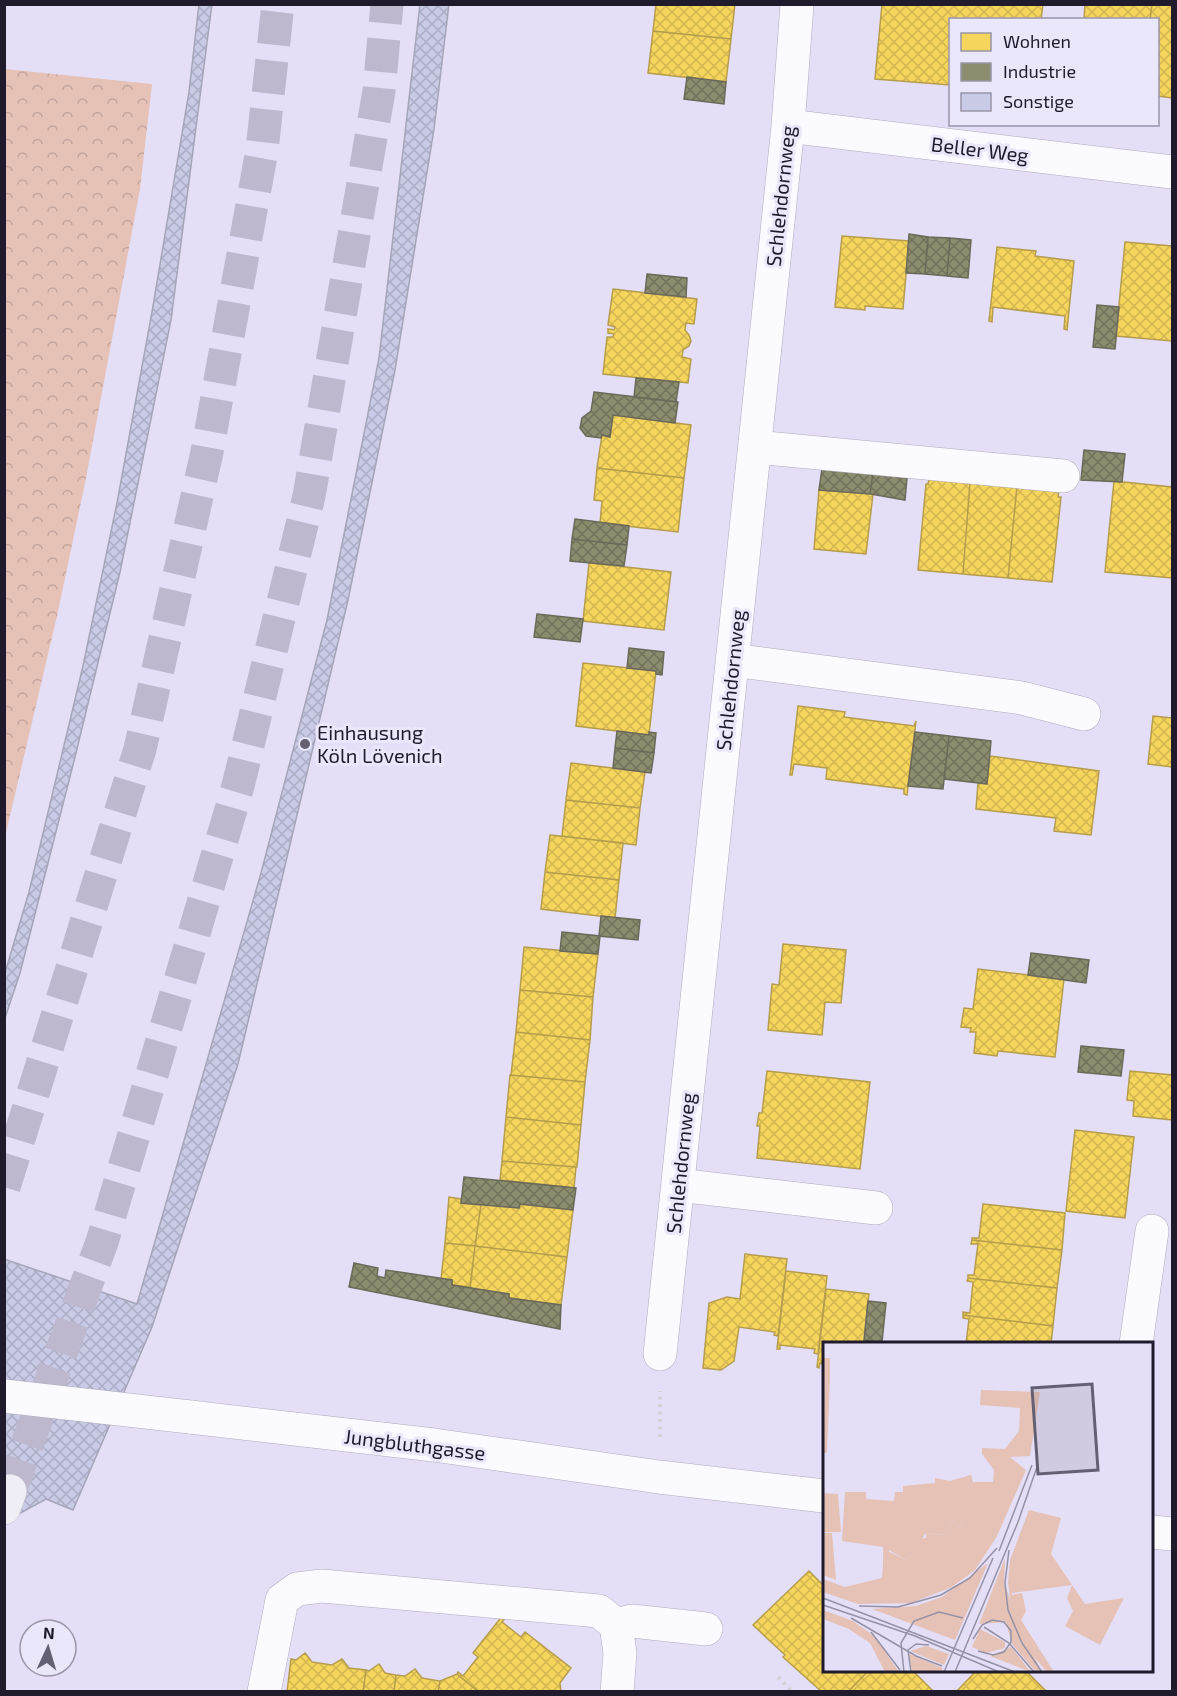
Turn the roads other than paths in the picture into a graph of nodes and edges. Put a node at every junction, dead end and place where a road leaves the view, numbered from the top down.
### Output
1 (797, 4) edge
2 (788, 126) junction
3 (1173, 172) edge
4 (755, 447) junction
5 (1063, 477) dead end
6 (732, 660) junction
7 (1084, 714) dead end
8 (678, 1185) junction
9 (876, 1208) dead end
10 (1152, 1231) dead end
11 (1136, 1342) edge
12 (660, 1354) road end
13 (4, 1396) edge
14 (823, 1496) edge
15 (1153, 1532) edge
16 (1173, 1534) edge
17 (616, 1625) junction
18 (705, 1629) dead end
19 (264, 1692) edge
20 (617, 1692) edge

1 - 2 street, Schlehdornweg
2 - 3 street, Beller Weg
2 - 4 street, Schlehdornweg
4 - 5 street
4 - 6 street, Schlehdornweg
6 - 7 street
6 - 8 street, Schlehdornweg
8 - 9 street
8 - 12 street, Schlehdornweg
10 - 11 street
13 - 14 street, Jungbluthgasse, bridge
15 - 16 street
17 - 18 street
17 - 19 street
17 - 20 street

